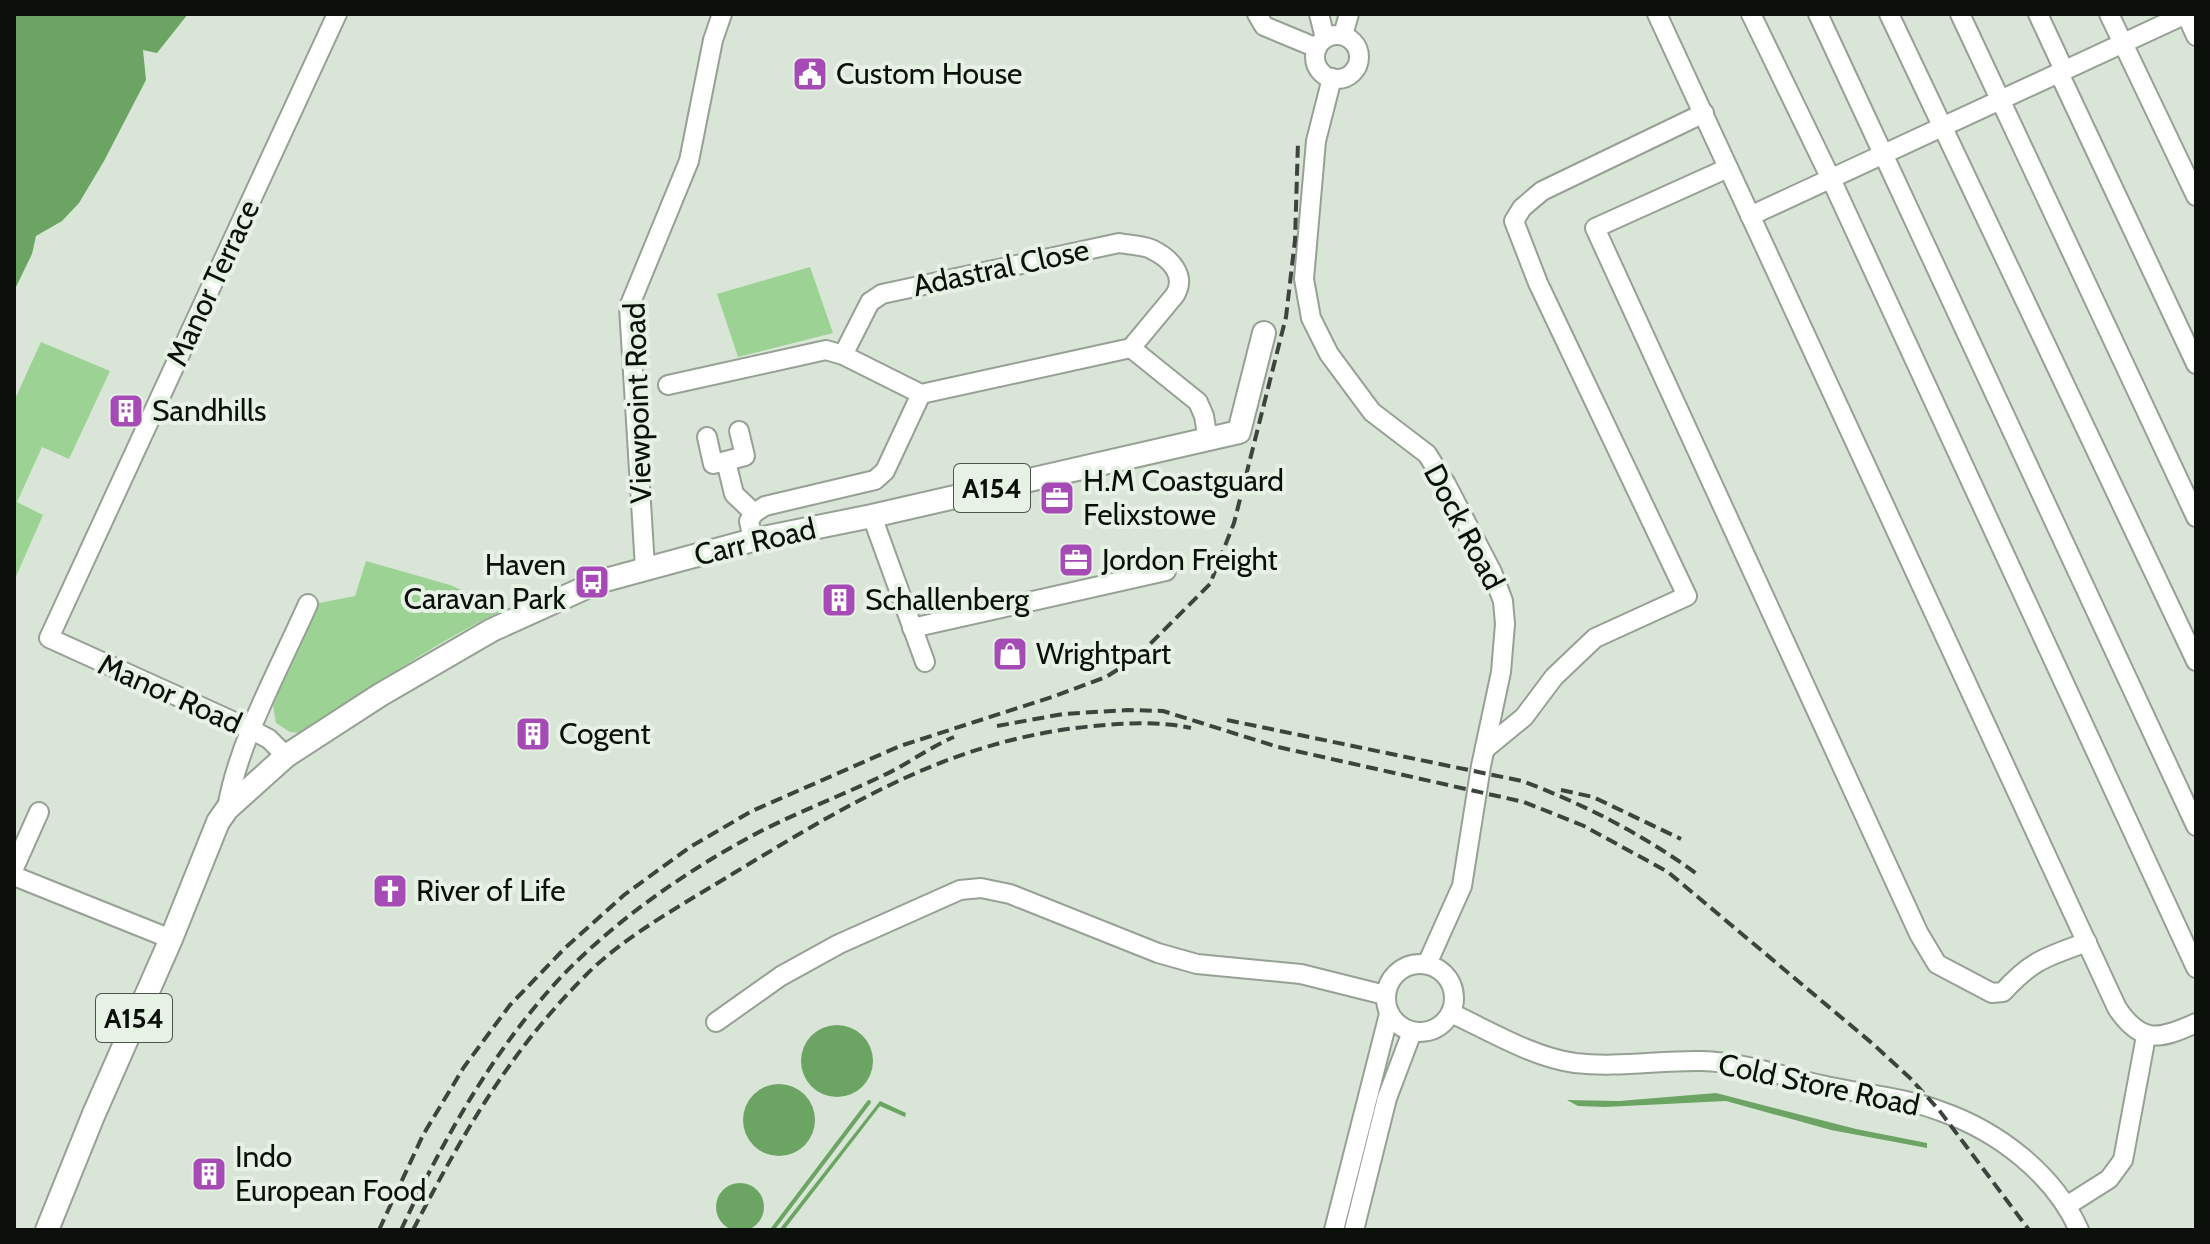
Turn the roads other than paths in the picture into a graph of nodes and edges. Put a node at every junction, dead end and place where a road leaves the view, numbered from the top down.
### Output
1 (337, 14) edge
2 (722, 14) edge
3 (1257, 14) edge
4 (1319, 14) edge
5 (1349, 14) edge
6 (1657, 14) edge
7 (1751, 14) edge
8 (1818, 14) edge
9 (1889, 14) edge
10 (1960, 14) edge
11 (2038, 14) edge
12 (2109, 14) edge
13 (2186, 14) edge
14 (2196, 36) edge
15 (1328, 41) junction
16 (2123, 43) junction
17 (2062, 72) junction
18 (1332, 78) junction
19 (2000, 100) junction
20 (1704, 113) junction
21 (1943, 127) junction
22 (1884, 154) junction
23 (1728, 168) junction
24 (1831, 179) junction
25 (2196, 196) edge
26 (1750, 216) junction
27 (1264, 333) dead end
28 (1131, 348) junction
29 (843, 355) junction
30 (2196, 364) edge
31 (668, 385) dead end
32 (921, 394) junction
33 (739, 431) dead end
34 (707, 437) dead end
35 (1208, 440) junction
36 (726, 461) junction
37 (754, 513) junction
38 (872, 516) junction
39 (2196, 517) edge
40 (753, 540) junction
41 (645, 568) junction
42 (1166, 571) dead end
43 (308, 604) dead end
44 (912, 628) junction
45 (49, 638) joint
46 (2196, 661) edge
47 (925, 662) dead end
48 (252, 730) junction
49 (1485, 749) junction
50 (286, 756) junction
51 (227, 809) junction
52 (39, 812) dead end
53 (2196, 826) edge
54 (14, 868) edge
55 (14, 876) edge
56 (171, 939) junction
57 (2087, 942) junction
58 (1427, 964) junction
59 (2196, 968) edge
60 (1385, 995) junction
61 (1451, 1013) junction
62 (1389, 1014) junction
63 (716, 1022) dead end
64 (2196, 1023) edge
65 (1412, 1032) junction
66 (2146, 1036) junction
67 (2068, 1205) junction
68 (47, 1230) edge
69 (1334, 1230) edge
70 (1354, 1230) edge
71 (2079, 1230) edge

1 - 45 street, Manor Terrace
2 - 41 street, Viewpoint Road
3 - 15 street
4 - 15 street
5 - 15 street
6 - 20 street
7 - 24 street
8 - 22 street
9 - 21 street
10 - 19 street
11 - 17 street
12 - 16 street
13 - 14 street
13 - 16 street
15 - 18 street
15 - 18 street
16 - 17 street
16 - 25 street
17 - 19 street
17 - 30 street
18 - 49 street, Dock Road
19 - 21 street
19 - 39 street
20 - 23 street
20 - 49 street
21 - 22 street
21 - 46 street
22 - 24 street
22 - 53 street
23 - 26 street
23 - 57 street
24 - 26 street
24 - 59 street
26 - 57 street
27 - 35 main road, Carr Road / A154
28 - 29 street, Adastral Close
28 - 32 street
28 - 35 street
29 - 31 street
29 - 32 street
32 - 37 street
33 - 36 street
34 - 36 street
35 - 38 main road, Carr Road / A154
36 - 37 street
37 - 40 street
38 - 40 main road, Carr Road / A154
38 - 44 street
40 - 41 main road, Carr Road / A154
41 - 50 main road, Carr Road / A154
42 - 44 street
43 - 48 street
44 - 47 street
45 - 48 street, Manor Road
48 - 50 street, Manor Road
48 - 51 street
49 - 58 street, Dock Road
50 - 51 main road, Carr Road / A154
51 - 56 main road, A154
52 - 54 street
55 - 56 street
56 - 68 main road, A154
57 - 66 street
58 - 60 street
58 - 61 street
60 - 62 street
60 - 63 street
61 - 65 street
61 - 67 street, Cold Store Road
62 - 65 street
62 - 69 street
64 - 66 street
65 - 70 street
66 - 67 street
67 - 71 street

